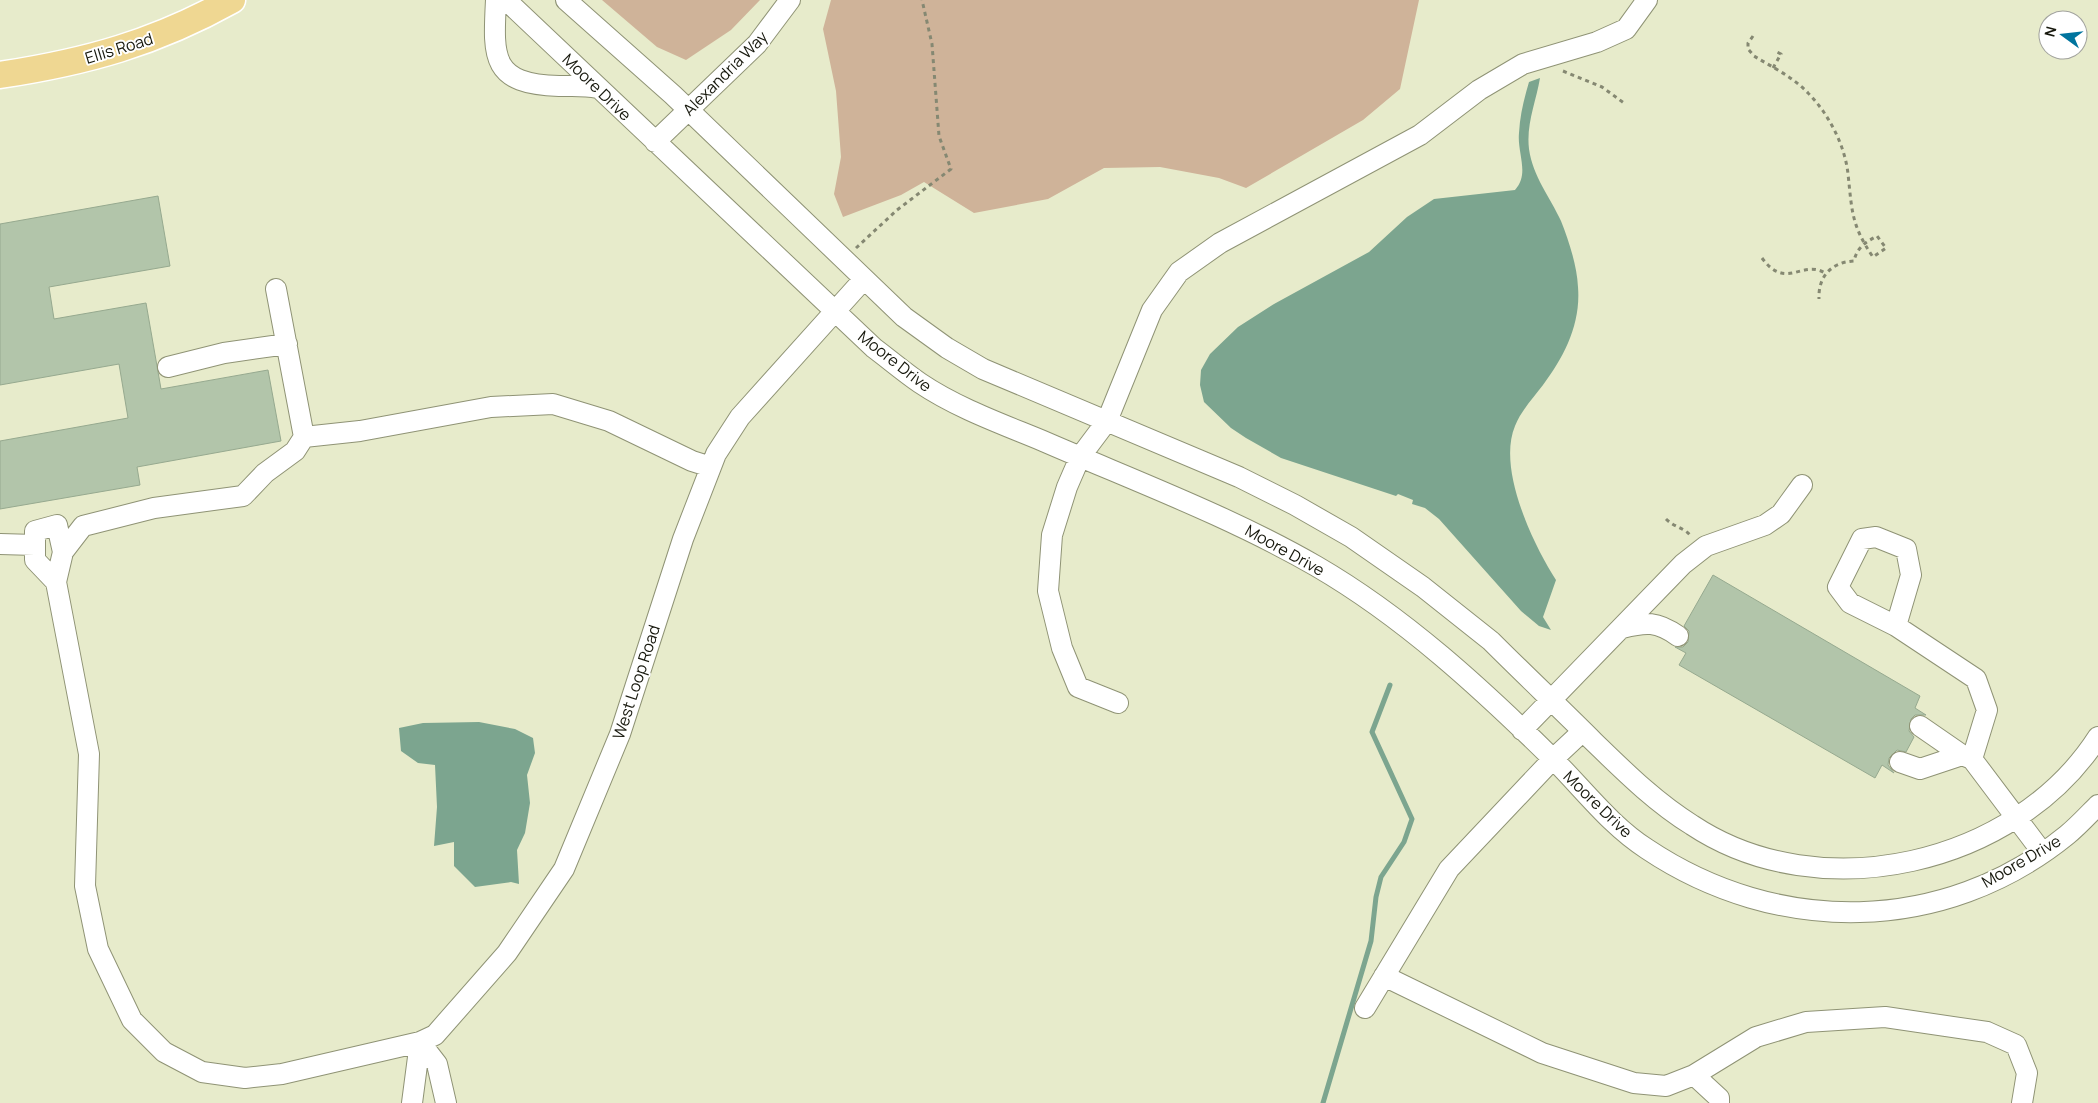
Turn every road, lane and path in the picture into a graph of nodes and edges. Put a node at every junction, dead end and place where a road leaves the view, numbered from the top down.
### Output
1 (232, 0) edge
2 (496, 0) edge
3 (506, 0) edge
4 (566, 0) edge
5 (790, 0) edge
6 (922, 0) edge
7 (1647, 0) edge
8 (1753, 36) dead end
9 (1777, 52) dead end
10 (1773, 68) junction
11 (1556, 69) dead end
12 (0, 75) edge
13 (598, 88) junction
14 (1624, 103) dead end
15 (689, 110) junction
16 (655, 142) junction
17 (1864, 244) junction
18 (844, 258) junction
19 (1762, 258) dead end
20 (1825, 273) junction
21 (864, 280) junction
22 (276, 289) dead end
23 (1819, 298) dead end
24 (836, 312) junction
25 (287, 344) junction
26 (168, 367) dead end
27 (1108, 421) junction
28 (304, 436) junction
29 (1080, 457) junction
30 (711, 467) junction
31 (1802, 485) dead end
32 (1666, 520) dead end
33 (1696, 541) dead end
34 (0, 544) edge
35 (35, 545) junction
36 (63, 552) junction
37 (56, 582) junction
38 (1896, 626) dead end
39 (1622, 628) junction
40 (1678, 636) dead end
41 (1551, 700) junction
42 (1118, 703) dead end
43 (1920, 726) dead end
44 (1522, 730) junction
45 (1583, 731) junction
46 (2098, 737) edge
47 (1967, 757) junction
48 (1553, 759) junction
49 (1900, 762) dead end
50 (2098, 805) edge
51 (2018, 817) junction
52 (2042, 852) junction
53 (1384, 976) junction
54 (1365, 1008) dead end
55 (420, 1042) junction
56 (1694, 1075) junction
57 (1665, 1095) edge
58 (412, 1103) edge
59 (446, 1103) edge
60 (1720, 1103) edge
61 (2022, 1103) edge

1 - 12 main road, Ellis Road
2 - 13 street
3 - 13 street, Moore Drive
4 - 15 street
5 - 15 street, Alexandria Way
6 - 18 path
7 - 27 street
8 - 10 path
9 - 10 path
10 - 17 path
11 - 14 path
13 - 16 street, Moore Drive
15 - 16 street, Alexandria Way
15 - 18 street
16 - 24 street, Moore Drive
17 - 17 path
17 - 20 path
18 - 21 street
19 - 20 path
20 - 23 path
21 - 24 street, West Loop Road
21 - 27 street
22 - 25 street
24 - 29 street, Moore Drive
24 - 30 street, West Loop Road
25 - 26 street
25 - 28 street
27 - 29 street
27 - 41 street
28 - 30 street
28 - 36 street
29 - 42 street
29 - 44 street, Moore Drive
30 - 55 street, West Loop Road
31 - 39 street
32 - 33 path
34 - 35 street
35 - 36 street
35 - 37 street
36 - 37 street
37 - 55 street, West Loop Road
38 - 47 street
39 - 40 street
39 - 41 street
41 - 44 street
41 - 45 street
43 - 47 street
44 - 48 street, Moore Drive
45 - 48 street
45 - 51 street
46 - 51 street
47 - 49 street
47 - 51 street
48 - 52 street, Moore Drive
48 - 53 street
50 - 52 street, Moore Drive
51 - 52 street
53 - 54 street
53 - 57 street
55 - 58 street
55 - 59 street
56 - 57 street
56 - 60 street
56 - 61 street

